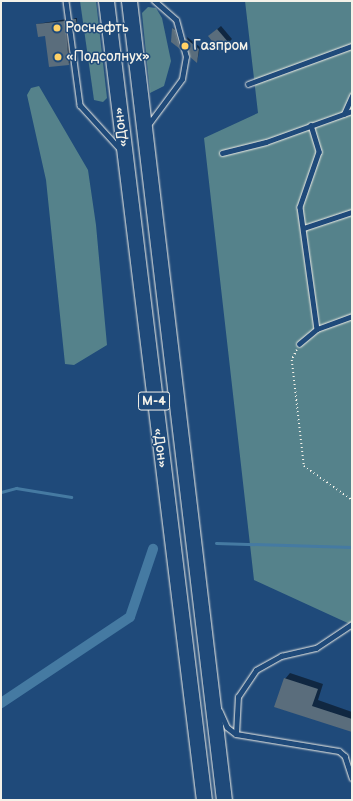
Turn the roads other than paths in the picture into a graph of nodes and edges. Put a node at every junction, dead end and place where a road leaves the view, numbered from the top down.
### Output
1 (66, 1) edge
2 (106, 1) edge
3 (129, 1) edge
4 (154, 1) edge
5 (352, 46) edge
6 (248, 84) dead end
7 (352, 96) edge
8 (352, 111) edge
9 (344, 114) junction
10 (311, 125) junction
11 (145, 128) junction
12 (124, 153) junction
13 (222, 153) dead end
14 (352, 212) edge
15 (304, 228) junction
16 (352, 316) edge
17 (317, 329) junction
18 (299, 344) road end
19 (352, 624) edge
20 (209, 677) junction
21 (236, 734) junction
22 (352, 778) edge
23 (204, 800) edge
24 (224, 800) edge

1 - 12 lane
2 - 12 highway, «Дон» / М-4
3 - 11 highway, «Дон» / М-4
4 - 11 lane
5 - 6 lane
7 - 9 lane
8 - 9 lane
9 - 10 lane
10 - 13 lane
10 - 15 lane
11 - 20 highway, «Дон» / М-4
12 - 23 highway, «Дон» / М-4
14 - 15 lane
15 - 17 lane
16 - 17 lane
17 - 18 lane
19 - 21 lane
20 - 21 lane
20 - 24 highway, «Дон» / М-4
21 - 22 lane

